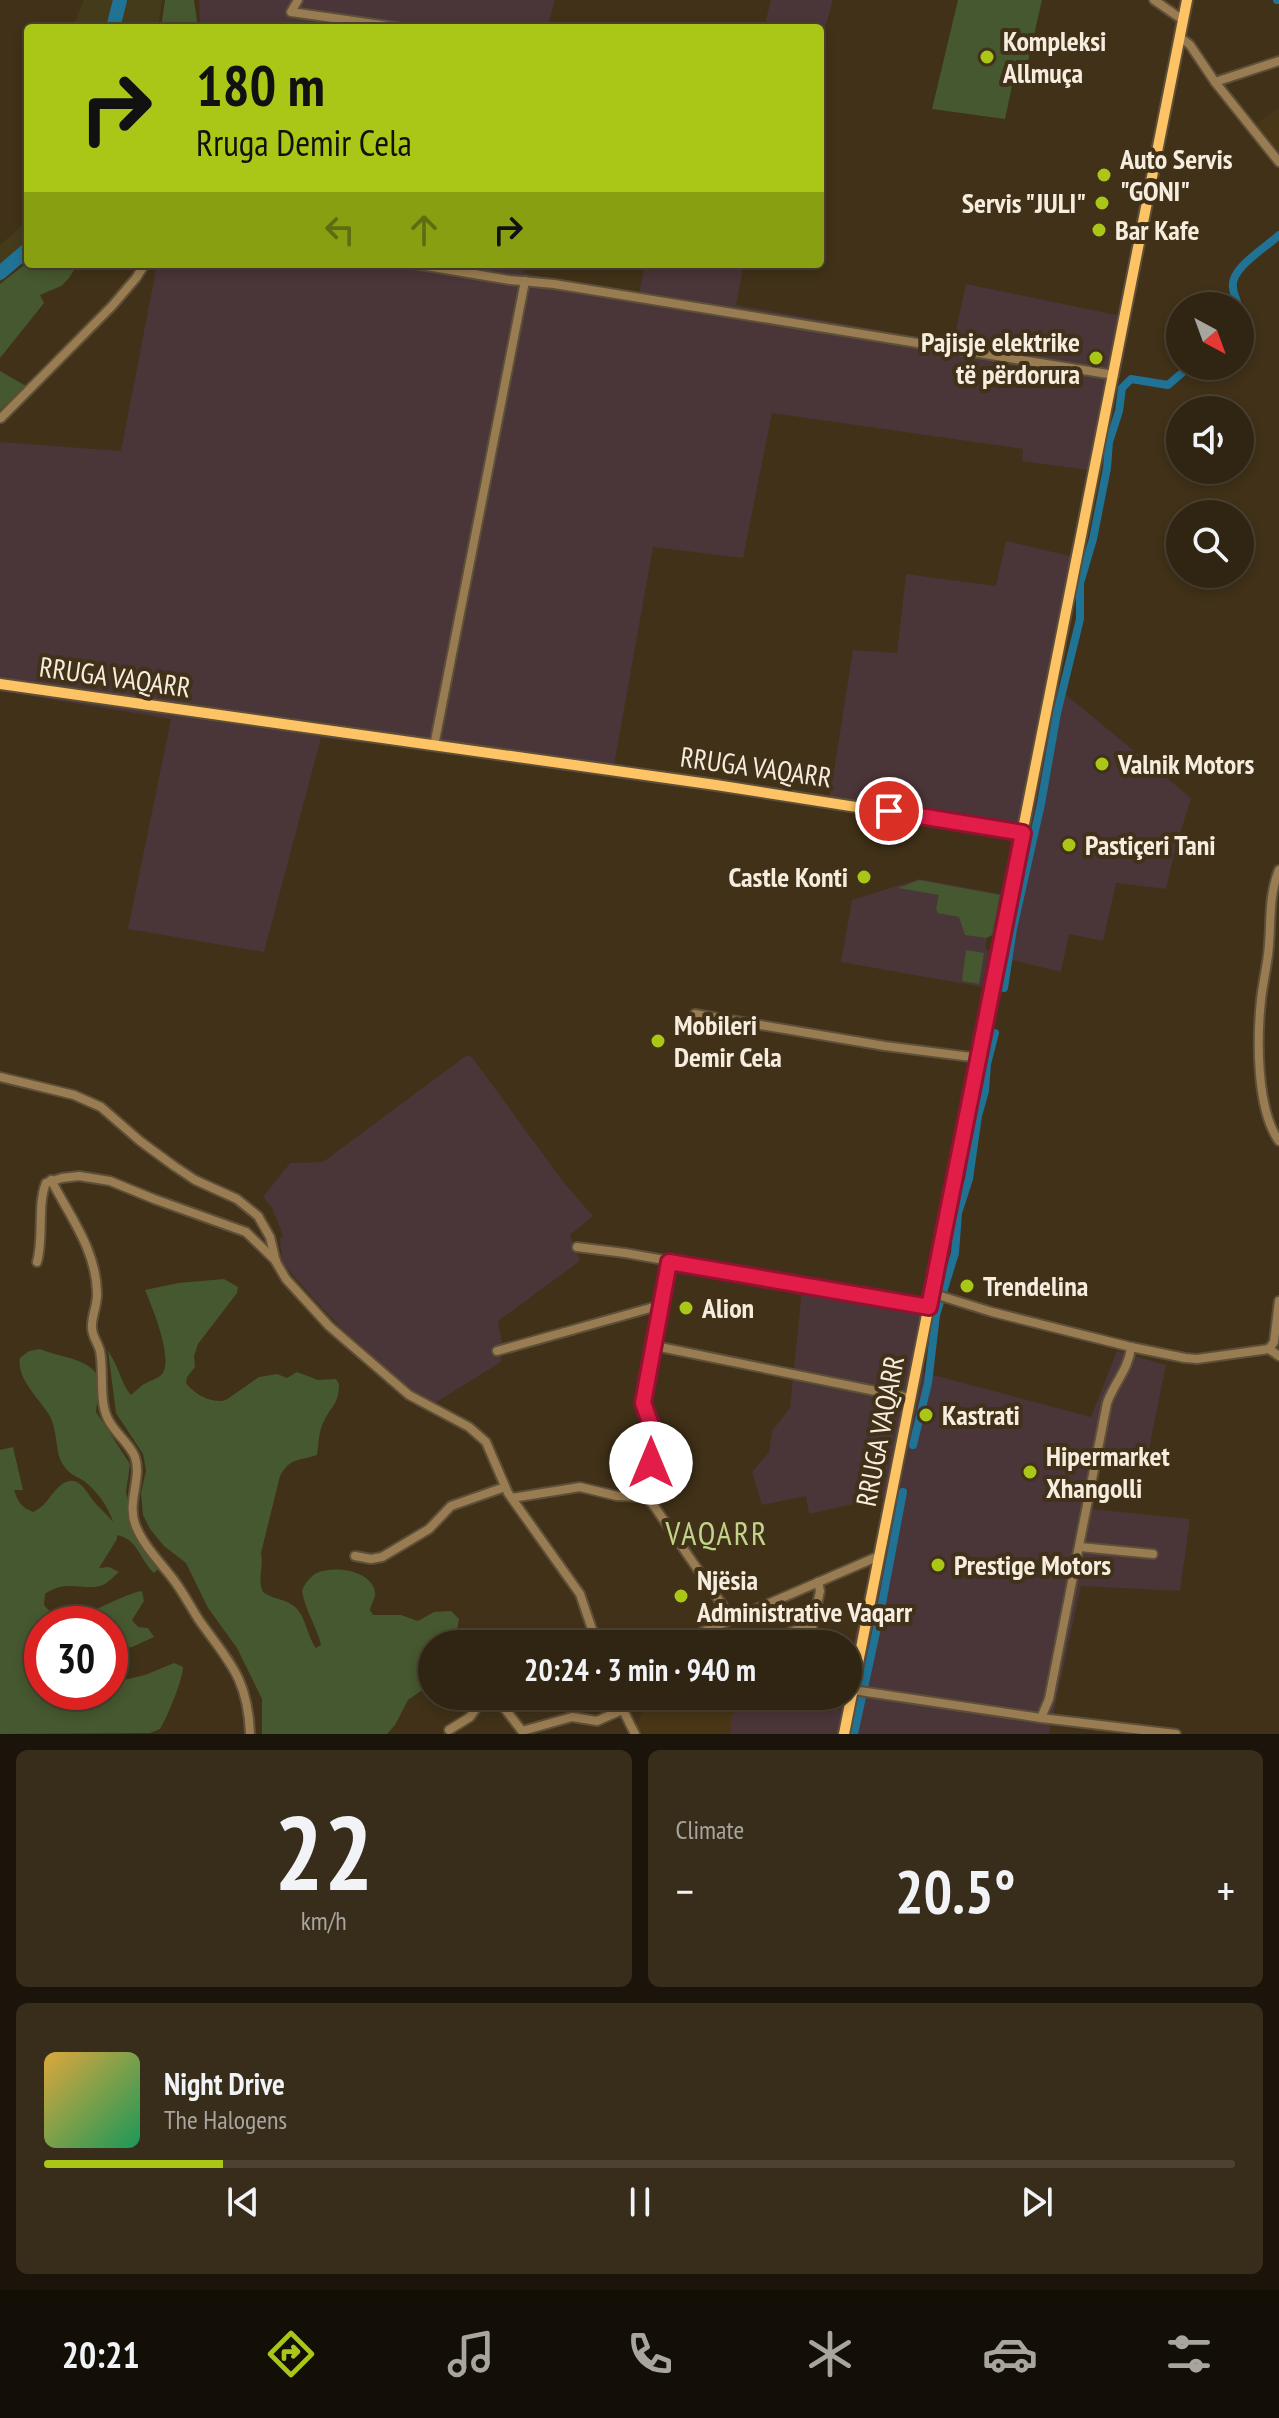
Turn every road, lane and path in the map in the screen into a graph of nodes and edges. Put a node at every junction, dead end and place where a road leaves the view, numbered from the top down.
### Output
1 (298, 0) edge
2 (1154, 0) edge
3 (1187, 0) edge
4 (1183, 20) junction
5 (374, 24) edge
6 (1180, 37) junction
7 (1279, 61) edge
8 (1215, 82) junction
9 (1279, 162) edge
10 (142, 268) edge
11 (441, 268) edge
12 (525, 281) junction
13 (1114, 375) junction
14 (1, 418) edge
15 (0, 684) edge
16 (434, 746) junction
17 (1023, 833) junction
18 (1279, 870) edge
19 (695, 1014) dead end
20 (979, 1058) junction
21 (0, 1077) edge
22 (1279, 1141) edge
23 (51, 1180) junction
24 (577, 1247) dead end
25 (37, 1262) dead end
26 (276, 1262) junction
27 (669, 1262) junction
28 (938, 1295) junction
29 (1279, 1301) edge
30 (661, 1305) junction
31 (929, 1307) junction
32 (655, 1346) junction
33 (1131, 1347) junction
34 (1269, 1349) junction
35 (497, 1351) dead end
36 (1279, 1356) edge
37 (910, 1398) junction
38 (505, 1487) junction
39 (646, 1497) junction
40 (512, 1498) junction
41 (1080, 1547) junction
42 (1153, 1554) dead end
43 (355, 1556) dead end
44 (879, 1556) junction
45 (818, 1582) junction
46 (732, 1619) junction
47 (813, 1623) junction
48 (592, 1630) edge
49 (713, 1630) edge
50 (796, 1630) edge
51 (812, 1630) edge
52 (862, 1684) edge
53 (862, 1691) edge
54 (475, 1710) edge
55 (506, 1710) edge
56 (622, 1710) joint
57 (853, 1710) edge
58 (1041, 1718) junction
59 (449, 1730) dead end
60 (250, 1734) edge
61 (635, 1734) edge
62 (844, 1734) edge
63 (1176, 1734) edge

1 - 5 street
2 - 4 street
3 - 4 main road
4 - 6 main road
6 - 8 street
6 - 13 main road
7 - 8 street
8 - 9 street
10 - 14 street
11 - 12 street
12 - 13 street
12 - 16 street
13 - 17 main road
15 - 16 main road, RRUGA VAQARR
16 - 17 main road, RRUGA VAQARR
17 - 20 main road, RRUGA VAQARR
18 - 22 street
19 - 20 street
20 - 28 main road, RRUGA VAQARR
21 - 26 street
23 - 25 street
23 - 26 street
23 - 60 street
24 - 27 street
26 - 38 street
27 - 30 street
27 - 31 street
28 - 31 main road, RRUGA VAQARR
28 - 33 street
29 - 34 street
30 - 32 street
30 - 35 street
31 - 37 main road, RRUGA VAQARR
32 - 37 street
32 - 39 street
33 - 34 street
33 - 41 street
34 - 36 street
37 - 44 main road, RRUGA VAQARR
38 - 40 street
38 - 43 street
39 - 40 street
39 - 46 street
40 - 48 street
41 - 42 street
41 - 58 street
44 - 45 street
44 - 52 main road, RRUGA VAQARR
45 - 46 street
45 - 47 street
46 - 49 street
47 - 50 street
47 - 51 street
53 - 58 street
54 - 59 street
55 - 56 street
56 - 61 street
57 - 62 main road, RRUGA VAQARR
58 - 63 street

